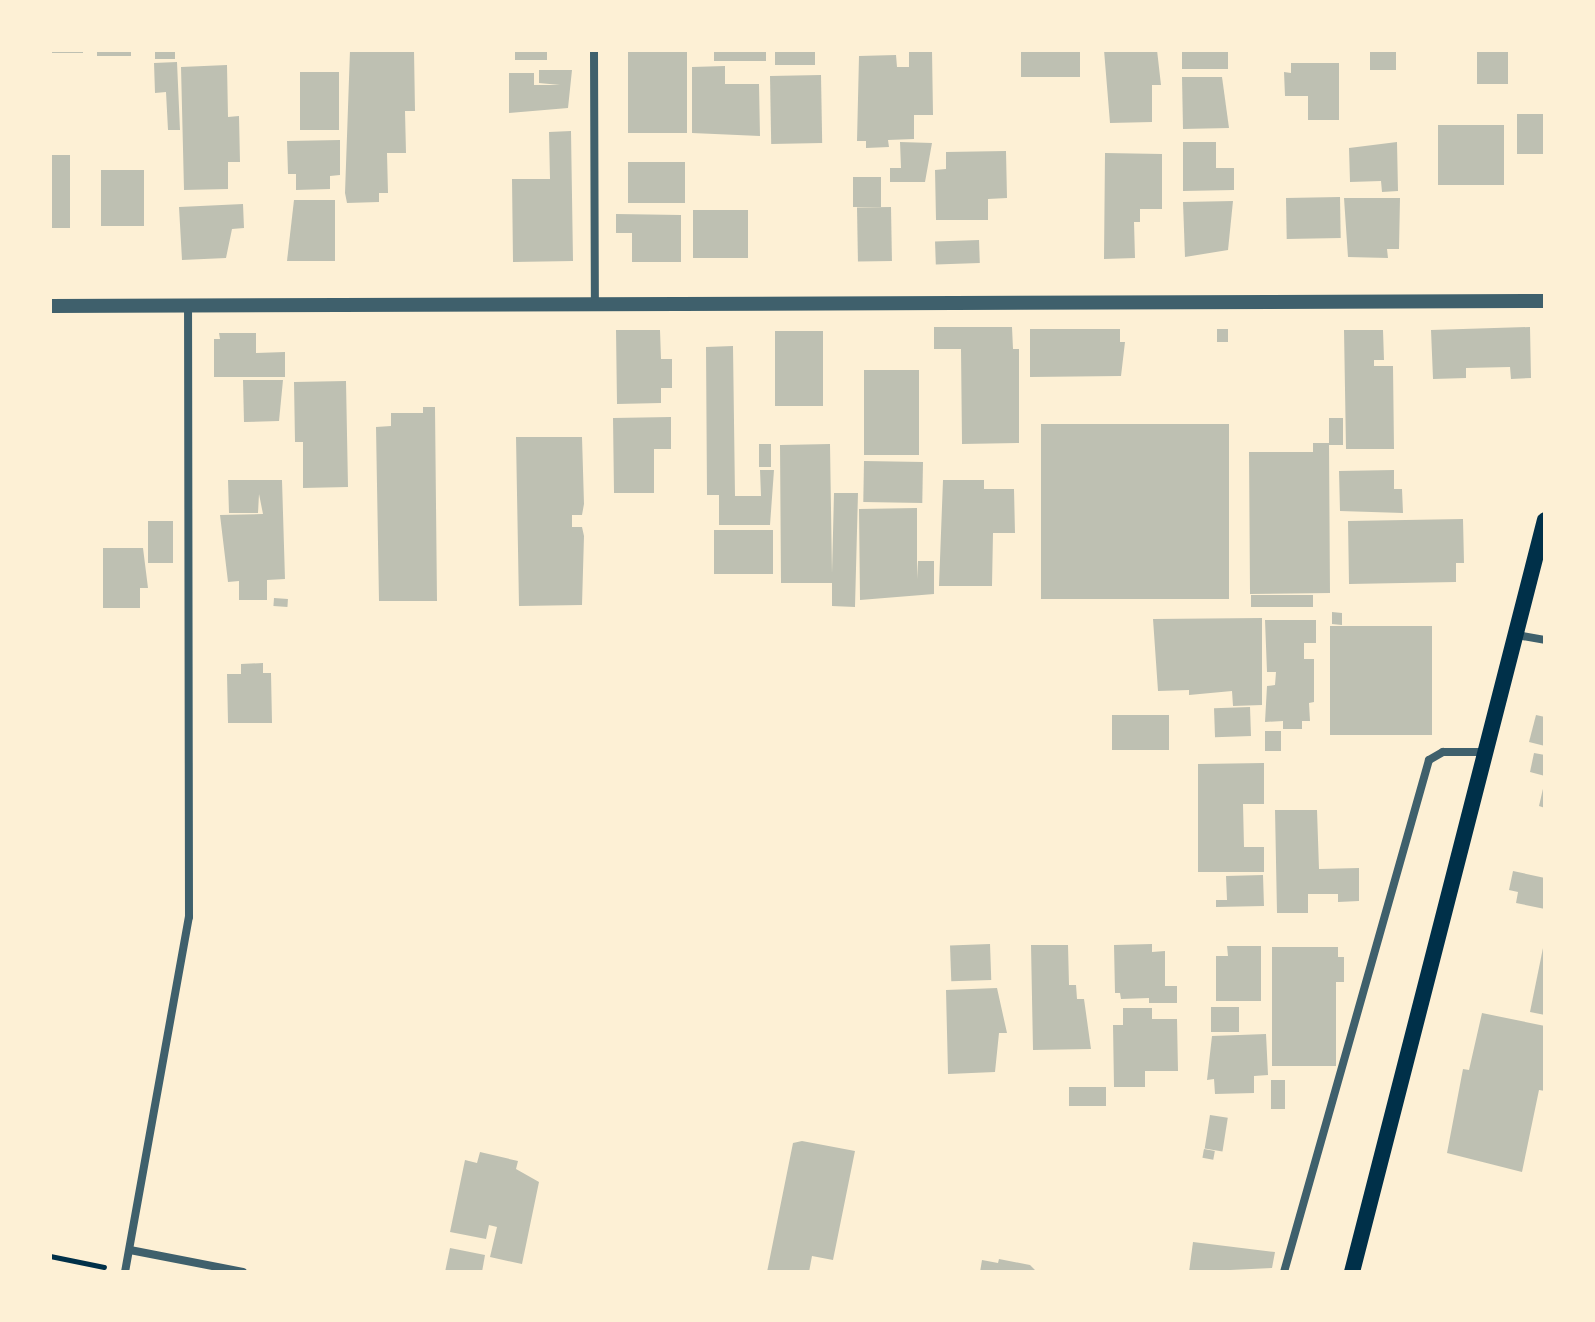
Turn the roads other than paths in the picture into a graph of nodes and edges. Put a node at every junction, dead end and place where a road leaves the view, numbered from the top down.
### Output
1 (594, 50) edge
2 (1545, 301) edge
3 (595, 303) junction
4 (188, 305) junction
5 (50, 306) edge
6 (1545, 520) edge
7 (1517, 635) junction
8 (1545, 640) edge
9 (1484, 752) junction
10 (130, 1250) junction
11 (125, 1272) edge
12 (243, 1272) edge
13 (1284, 1272) edge
14 (1352, 1272) edge

1 - 3 street
2 - 3 street
3 - 4 street
4 - 5 street
4 - 10 street
6 - 7 main road
7 - 8 street
7 - 9 main road
9 - 13 street
9 - 14 main road
10 - 11 street
10 - 12 street

